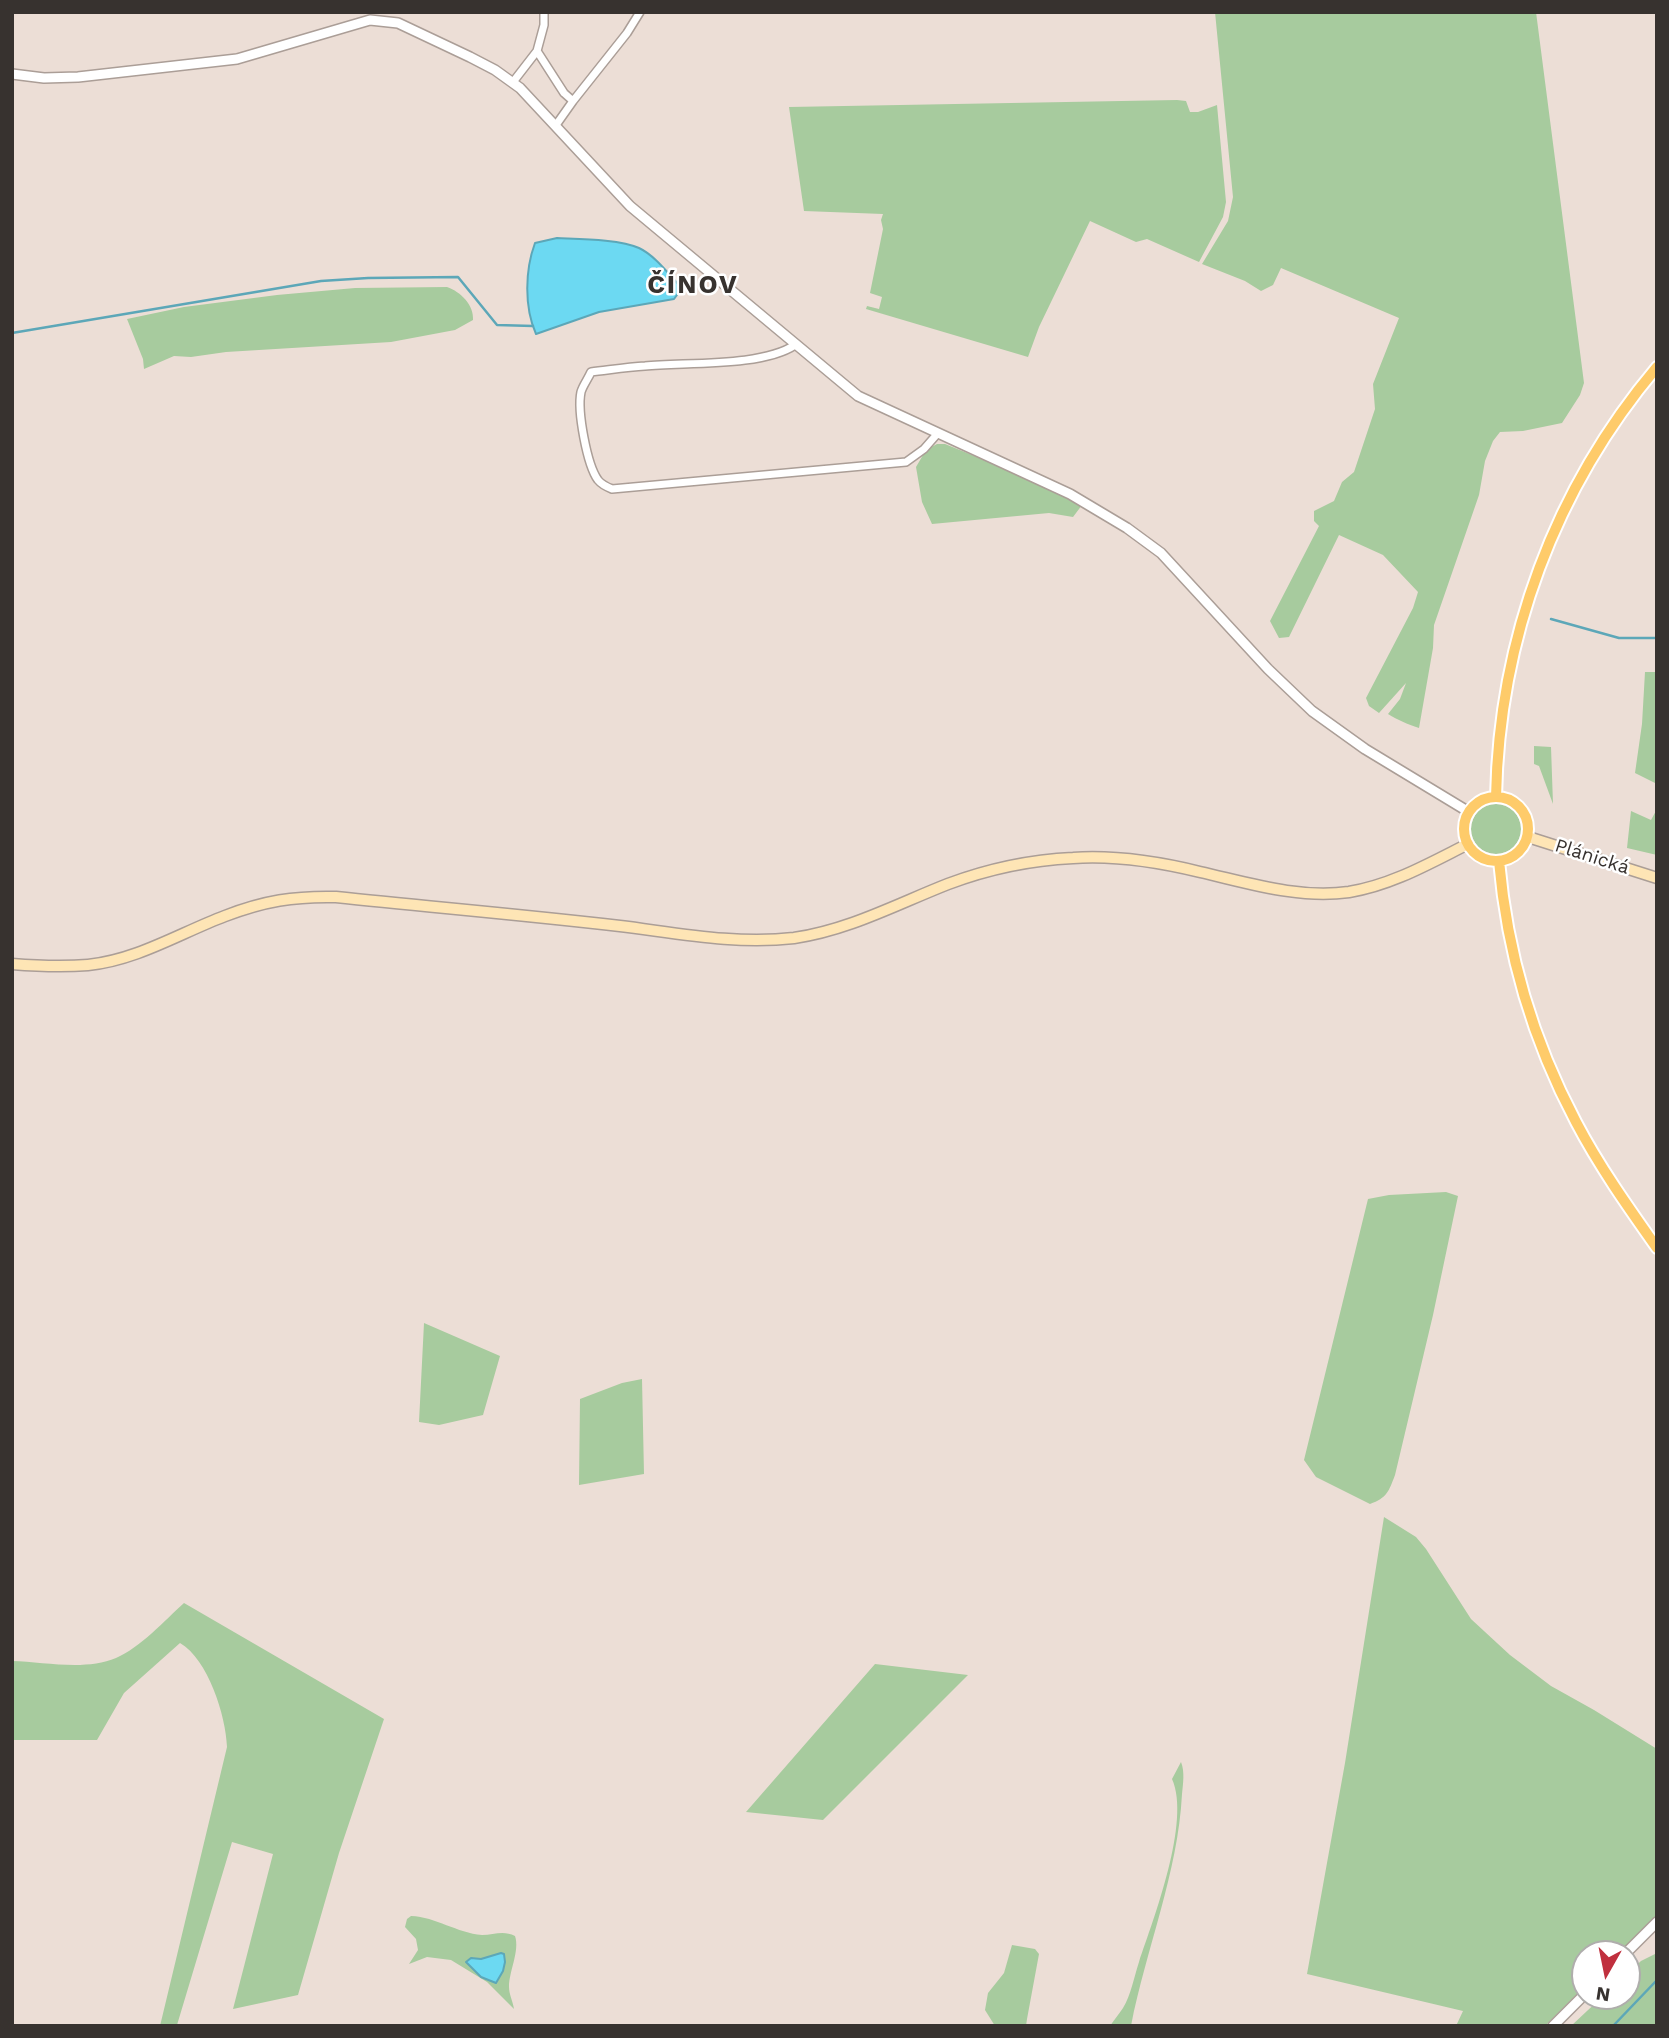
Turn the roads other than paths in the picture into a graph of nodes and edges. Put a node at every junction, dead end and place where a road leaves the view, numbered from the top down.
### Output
1 (544, 12) edge
2 (640, 12) edge
3 (537, 51) junction
4 (12, 74) edge
5 (513, 82) junction
6 (573, 102) junction
7 (556, 125) junction
8 (795, 345) junction
9 (1657, 368) edge
10 (938, 433) junction
11 (1496, 797) junction
12 (1469, 812) junction
13 (1528, 836) junction
14 (1468, 844) junction
15 (1499, 861) junction
16 (1657, 878) edge
17 (12, 964) edge
18 (1657, 1248) edge
19 (1657, 1922) edge
20 (1639, 1940) edge
21 (1571, 2008) edge
22 (1553, 2026) edge

1 - 3 street
2 - 6 street
3 - 5 street
3 - 6 street
4 - 5 street
5 - 7 street
6 - 7 street
7 - 8 street
8 - 10 street
8 - 10 street
9 - 11 main road
10 - 12 street
11 - 12 main road
11 - 13 main road
12 - 14 main road
13 - 15 main road
13 - 16 main road, Plánická
14 - 15 main road
14 - 17 main road
15 - 18 main road
19 - 20 street
21 - 22 street

